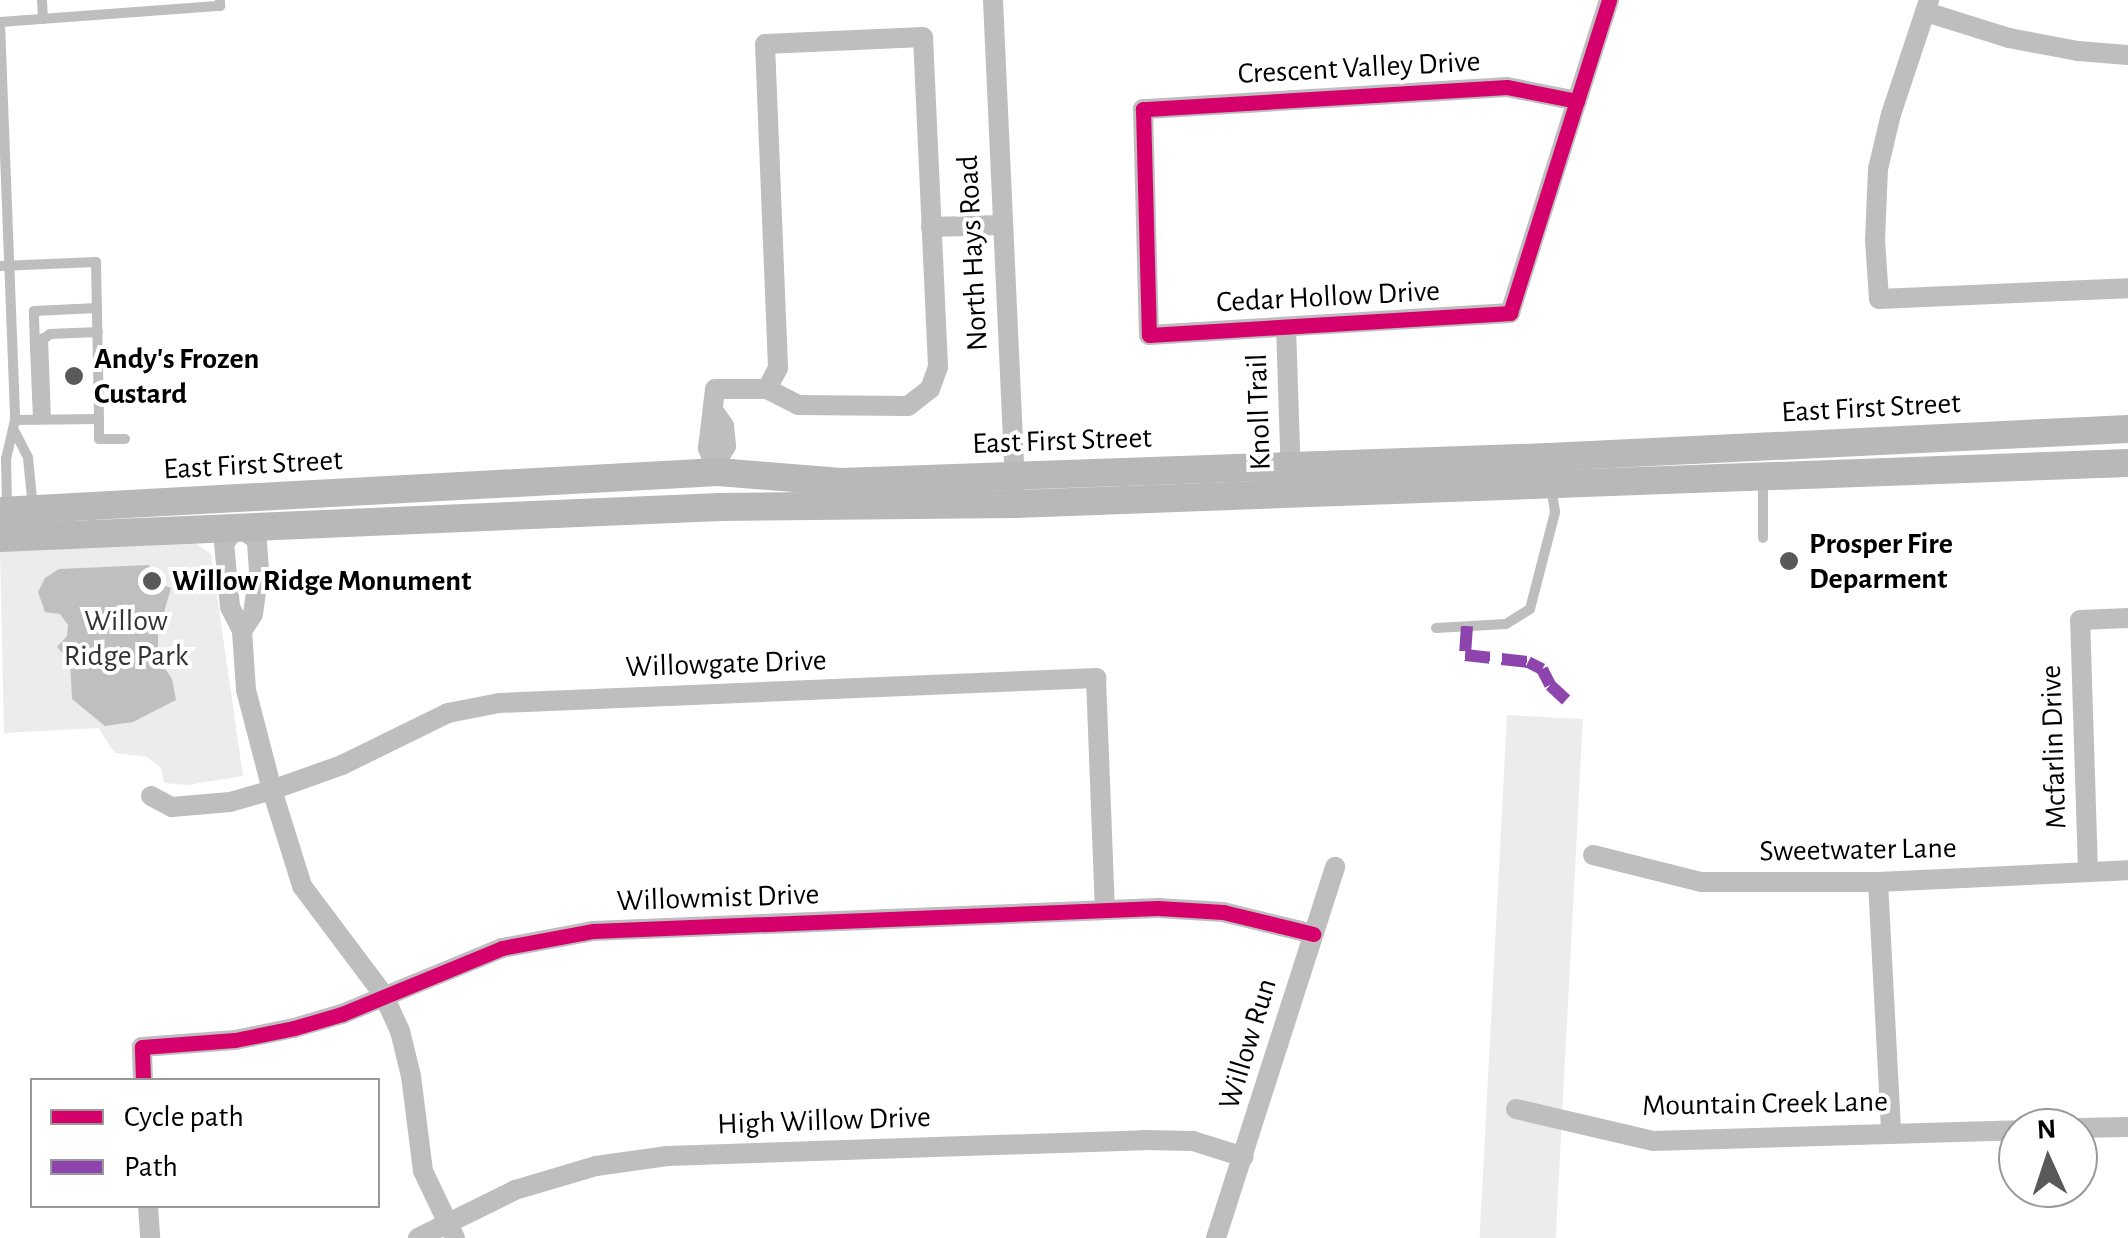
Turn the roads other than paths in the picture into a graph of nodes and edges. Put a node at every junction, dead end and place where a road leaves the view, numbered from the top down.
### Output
1 (42, 0) edge
2 (220, 0) edge
3 (993, 0) edge
4 (1609, 0) edge
5 (1928, 6) edge
6 (43, 19) junction
7 (0, 23) edge
8 (2128, 55) edge
9 (1, 66) edge
10 (1577, 101) junction
11 (1000, 225) junction
12 (931, 227) junction
13 (4, 228) edge
14 (5, 266) edge
15 (2128, 288) edge
16 (97, 308) junction
17 (1286, 328) junction
18 (98, 332) junction
19 (1148, 335) joint
20 (39, 342) junction
21 (767, 388) junction
22 (42, 419) junction
23 (100, 419) junction
24 (15, 426) junction
25 (2128, 430) edge
26 (125, 439) dead end
27 (1874, 439) junction
28 (1761, 445) junction
29 (2128, 463) edge
30 (718, 466) junction
31 (1291, 466) junction
32 (1876, 470) junction
33 (1550, 471) junction
34 (1763, 474) junction
35 (1015, 490) junction
36 (1292, 494) junction
37 (720, 507) junction
38 (238, 513) junction
39 (14, 524) edge
40 (1763, 538) dead end
41 (2128, 618) edge
42 (1436, 628) dead end
43 (242, 632) junction
44 (272, 790) junction
45 (152, 796) dead end
46 (1592, 855) dead end
47 (1335, 867) dead end
48 (2128, 870) edge
49 (2088, 871) junction
50 (1878, 882) junction
51 (1104, 909) junction
52 (1313, 934) junction
53 (383, 994) junction
54 (143, 1078) edge
55 (1516, 1110) dead end
56 (2128, 1127) edge
57 (2098, 1128) edge
58 (1998, 1130) edge
59 (1891, 1133) junction
60 (1244, 1157) junction
61 (148, 1208) edge
62 (451, 1231) edge
63 (150, 1238) edge
64 (418, 1238) edge
65 (1216, 1238) edge

1 - 6 lane
2 - 6 lane
3 - 11 street, North Hays Road
4 - 10 street
5 - 8 street
5 - 15 street
6 - 7 lane
7 - 9 lane
9 - 13 lane
10 - 17 street, Cedar Hollow Drive
10 - 19 street, Crescent Valley Drive
11 - 12 street
11 - 35 street, North Hays Road
12 - 21 street
12 - 21 street
13 - 14 lane
14 - 16 lane
14 - 24 lane
16 - 18 lane
16 - 20 lane
17 - 19 street, Cedar Hollow Drive
17 - 31 street, Knoll Trail
18 - 20 lane
18 - 23 lane
20 - 22 lane
21 - 30 street
22 - 23 lane
22 - 24 lane
23 - 26 lane
24 - 39 lane
24 - 39 lane
25 - 27 main road, East First Street
27 - 28 main road, East First Street
27 - 32 main road
28 - 33 main road, East First Street
28 - 34 main road
29 - 32 main road, East First Street
30 - 35 main road, East First Street
30 - 37 main road
30 - 38 main road, East First Street
31 - 33 main road, East First Street
31 - 35 main road, East First Street
31 - 36 street, Knoll Trail
32 - 34 main road, East First Street
33 - 34 main road, East First Street
33 - 36 main road, East First Street
33 - 42 lane
34 - 40 lane
35 - 36 main road, East First Street
35 - 37 main road, East First Street
37 - 38 main road, East First Street
38 - 39 main road, East First Street
38 - 43 street
38 - 43 street
41 - 49 street, Mcfarlin Drive
43 - 44 street
44 - 45 street, Willowgate Drive
44 - 51 street, Willowgate Drive
44 - 53 street
46 - 50 street, Sweetwater Lane
47 - 52 street, Willow Run
48 - 49 street, Sweetwater Lane
49 - 50 street, Sweetwater Lane
50 - 59 street
51 - 52 street, Willowmist Drive
51 - 53 street, Willowmist Drive
52 - 60 street, Willow Run
53 - 54 street, Willowmist Drive
53 - 62 street
55 - 59 street, Mountain Creek Lane
56 - 57 street
58 - 59 street, Mountain Creek Lane
60 - 62 street, High Willow Drive
60 - 65 street, Willow Run
61 - 63 street
62 - 64 street, High Willow Drive

